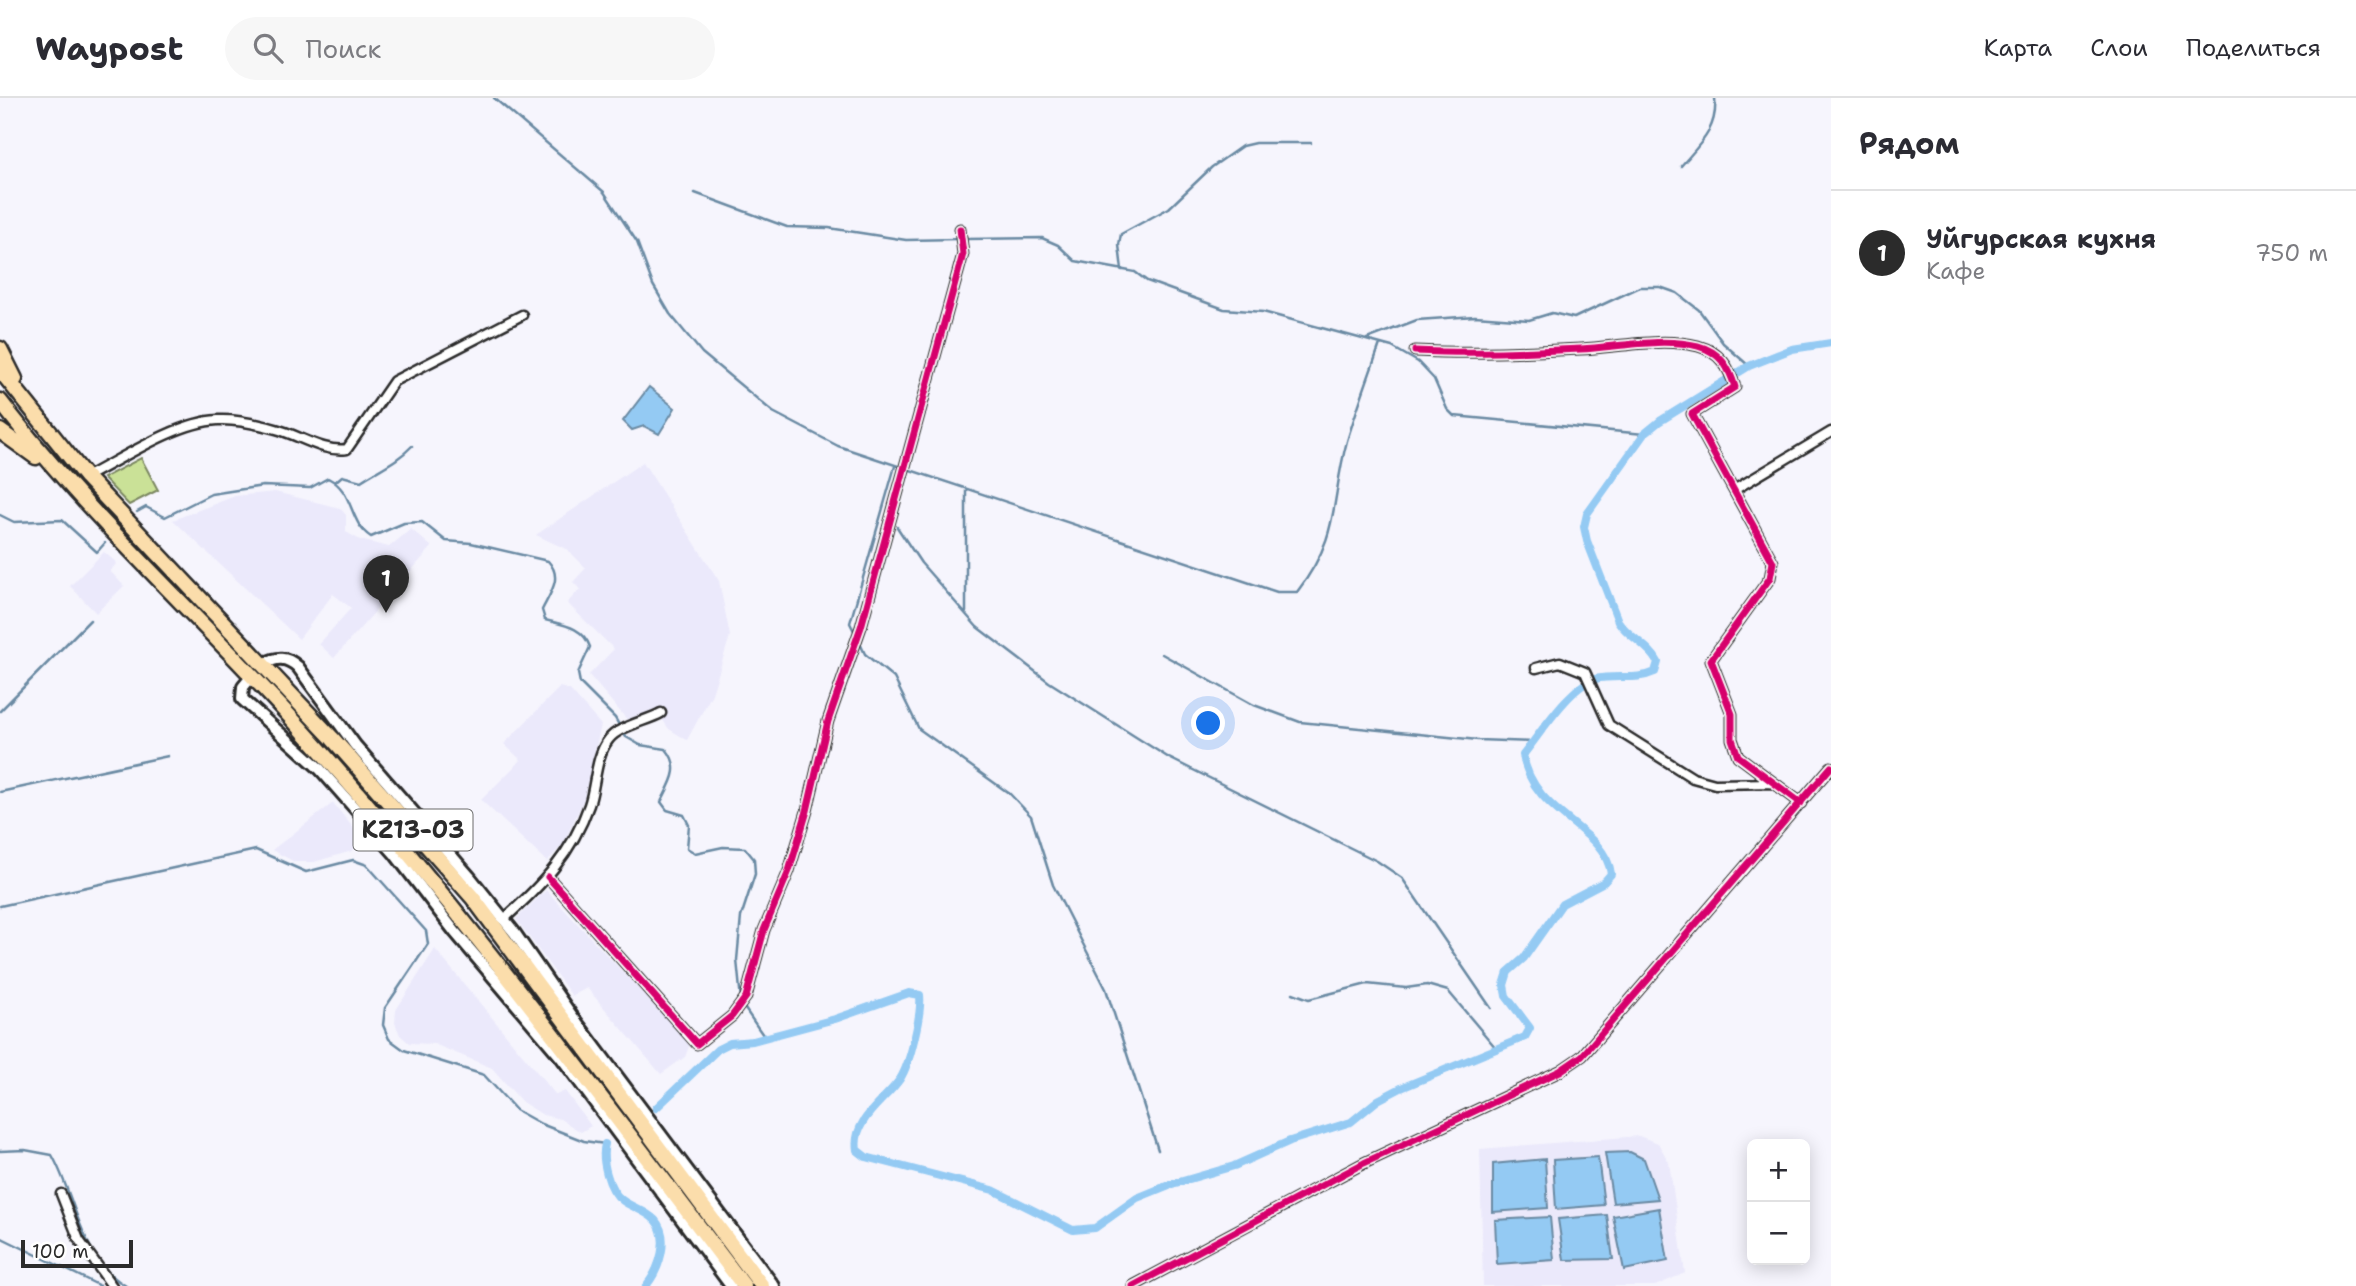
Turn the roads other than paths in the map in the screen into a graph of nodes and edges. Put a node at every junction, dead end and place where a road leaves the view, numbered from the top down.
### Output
1 (960, 229) dead end
2 (522, 315) dead end
3 (0, 349) edge
4 (1415, 351) dead end
5 (0, 370) edge
6 (0, 401) edge
7 (27, 405) junction
8 (0, 431) edge
9 (1831, 432) edge
10 (86, 477) junction
11 (66, 481) junction
12 (1734, 491) junction
13 (263, 664) junction
14 (1536, 668) dead end
15 (252, 676) junction
16 (661, 713) dead end
17 (1831, 767) edge
18 (1774, 783) junction
19 (1801, 803) junction
20 (548, 877) junction
21 (498, 923) junction
22 (460, 928) junction
23 (477, 939) junction
24 (61, 1194) dead end
25 (112, 1286) edge
26 (731, 1286) edge
27 (744, 1286) edge
28 (762, 1286) edge
29 (774, 1286) edge
30 (1133, 1286) edge

1 - 20 street
2 - 10 street
3 - 7 highway
4 - 12 street
5 - 7 highway, KZ13-03
6 - 11 highway, KZ13-03
7 - 10 highway, KZ13-03
8 - 11 highway
9 - 12 street
10 - 13 highway, KZ13-03
11 - 15 highway, KZ13-03
12 - 18 street
13 - 21 highway, KZ13-03
13 - 21 street
14 - 18 street
15 - 22 highway, KZ13-03
15 - 22 street
16 - 20 street
17 - 19 street
18 - 19 street
19 - 30 street
20 - 21 street
21 - 23 street
21 - 28 highway, KZ13-03
21 - 29 street
22 - 23 highway, KZ13-03
22 - 26 street
23 - 27 highway, KZ13-03
24 - 25 street

